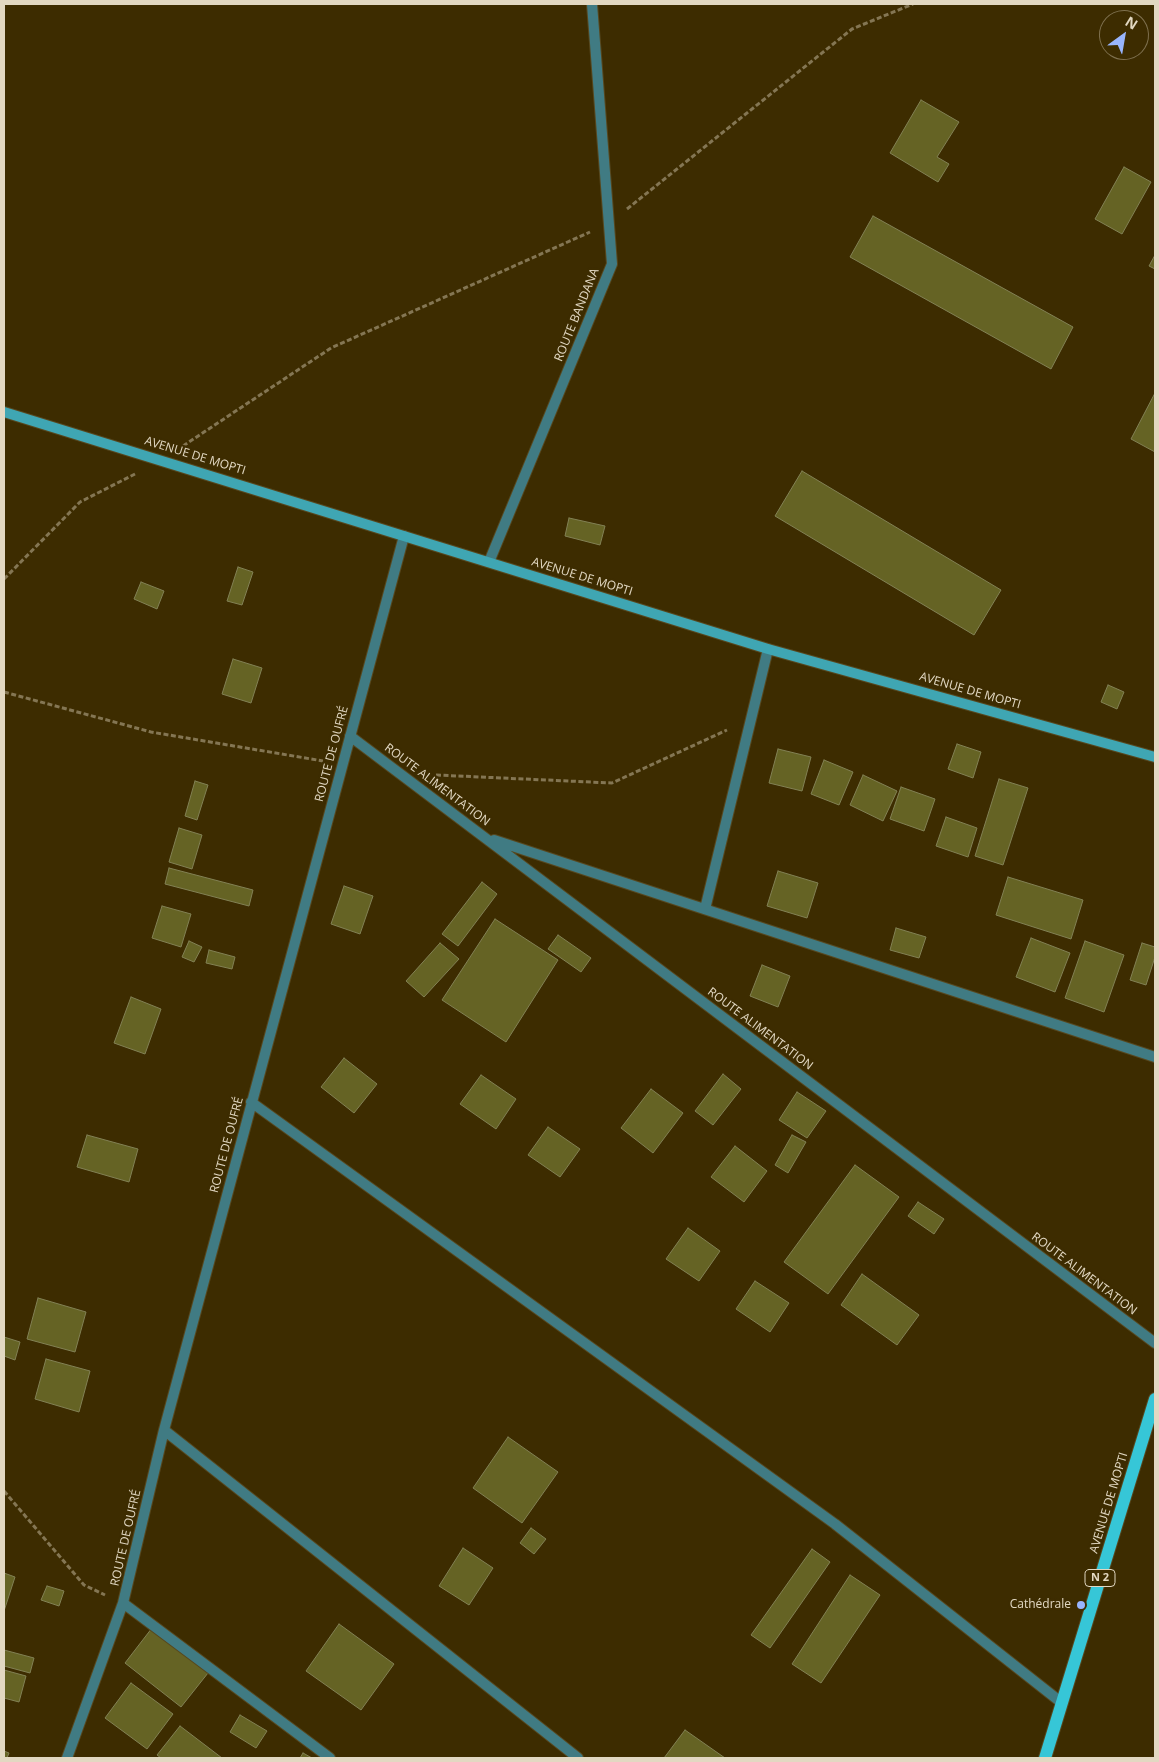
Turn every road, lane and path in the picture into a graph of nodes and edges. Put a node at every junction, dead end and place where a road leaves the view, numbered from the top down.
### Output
1 (592, 4) edge
2 (913, 4) edge
3 (609, 223) junction
4 (4, 412) edge
5 (162, 460) junction
6 (404, 536) junction
7 (489, 562) junction
8 (4, 579) edge
9 (768, 649) junction
10 (350, 736) junction
11 (1155, 757) edge
12 (485, 837) junction
13 (705, 909) junction
14 (1155, 1057) edge
15 (251, 1102) junction
16 (1155, 1343) edge
17 (1155, 1399) edge
18 (1151, 1427) edge
19 (164, 1430) junction
20 (4, 1491) edge
21 (123, 1603) junction
22 (1062, 1703) junction
23 (66, 1758) edge
24 (330, 1758) edge
25 (578, 1758) edge
26 (1045, 1758) edge

1 - 3 street, ROUTE BANDANA
2 - 3 path
3 - 5 path
3 - 7 street, ROUTE BANDANA
4 - 5 street, AVENUE DE MOPTI
5 - 6 street, AVENUE DE MOPTI
5 - 8 path
6 - 7 street, AVENUE DE MOPTI
6 - 10 street, ROUTE DE OUFRÉ
7 - 9 street, AVENUE DE MOPTI
9 - 11 street, AVENUE DE MOPTI
9 - 13 street
10 - 12 street, ROUTE ALIMENTATION
10 - 15 street, ROUTE DE OUFRÉ
12 - 13 street
12 - 16 street, ROUTE ALIMENTATION
13 - 14 street
15 - 19 street, ROUTE DE OUFRÉ
15 - 22 street
17 - 18 main road, AVENUE DE MOPTI / N 2
18 - 22 main road, AVENUE DE MOPTI / N 2
19 - 21 street, ROUTE DE OUFRÉ
19 - 25 street
20 - 21 path
21 - 23 street, ROUTE DE OUFRÉ
21 - 24 street
22 - 26 main road, AVENUE DE MOPTI / N 2

